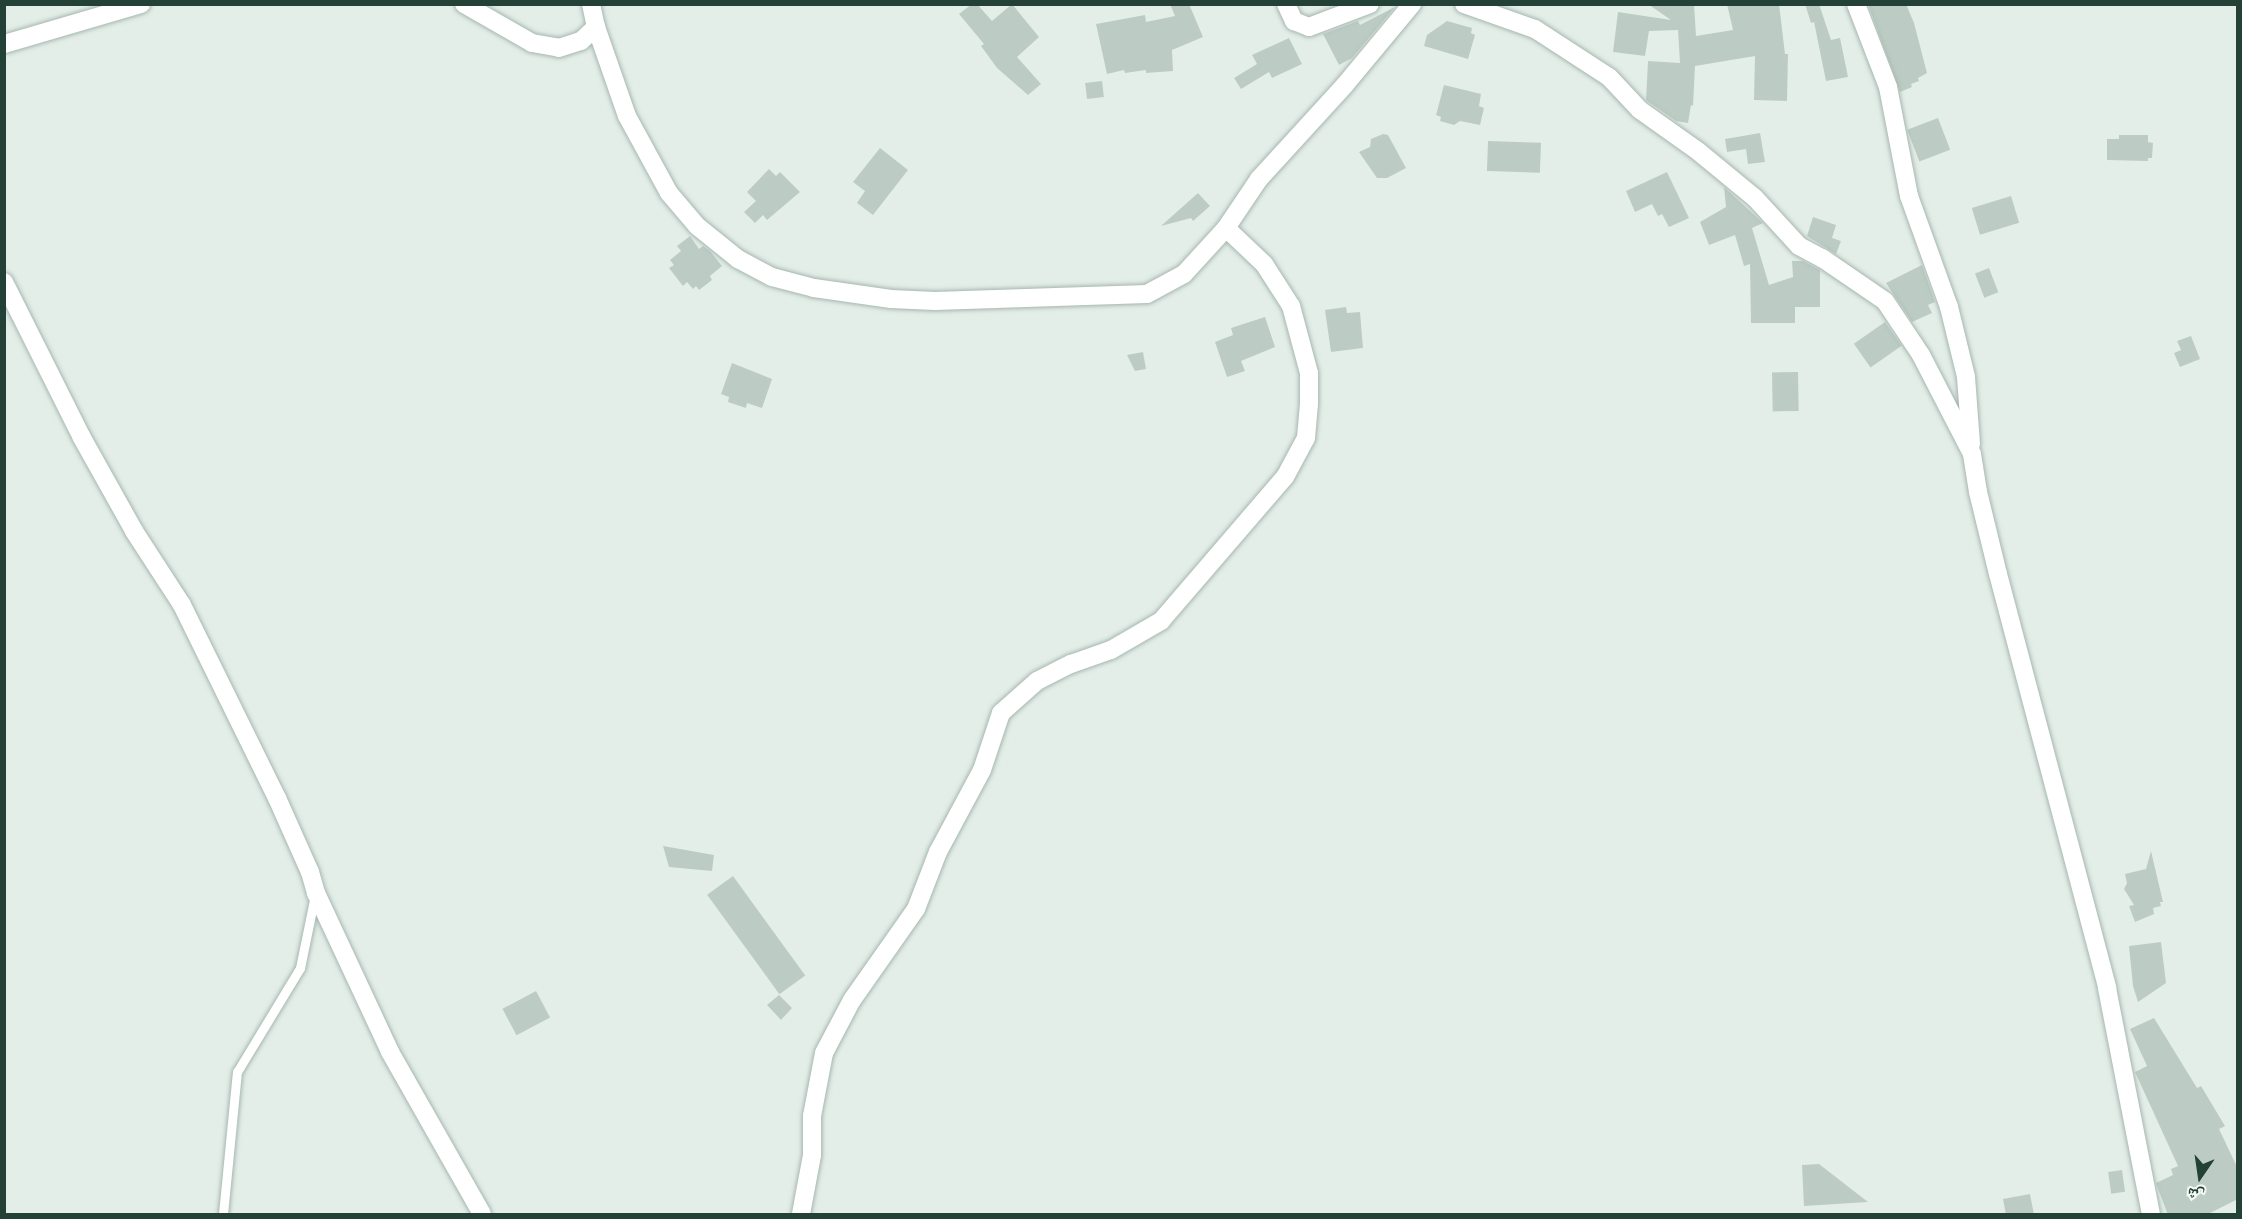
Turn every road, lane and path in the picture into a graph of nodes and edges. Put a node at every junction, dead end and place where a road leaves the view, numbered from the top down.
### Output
1 (141, 4) edge
2 (465, 4) edge
3 (591, 4) edge
4 (1286, 4) edge
5 (1370, 4) edge
6 (1412, 4) edge
7 (1464, 4) edge
8 (1856, 4) edge
9 (596, 27) junction
10 (4, 44) edge
11 (1226, 228) junction
12 (4, 282) edge
13 (1972, 454) junction
14 (316, 893) junction
15 (223, 1215) edge
16 (482, 1215) edge
17 (801, 1215) edge
18 (2151, 1215) edge

1 - 10 street
2 - 9 street
3 - 9 street
4 - 5 street
6 - 11 street
7 - 13 street
8 - 13 street
9 - 11 street
11 - 17 street
12 - 14 street
13 - 18 street
14 - 15 lane
14 - 16 street

